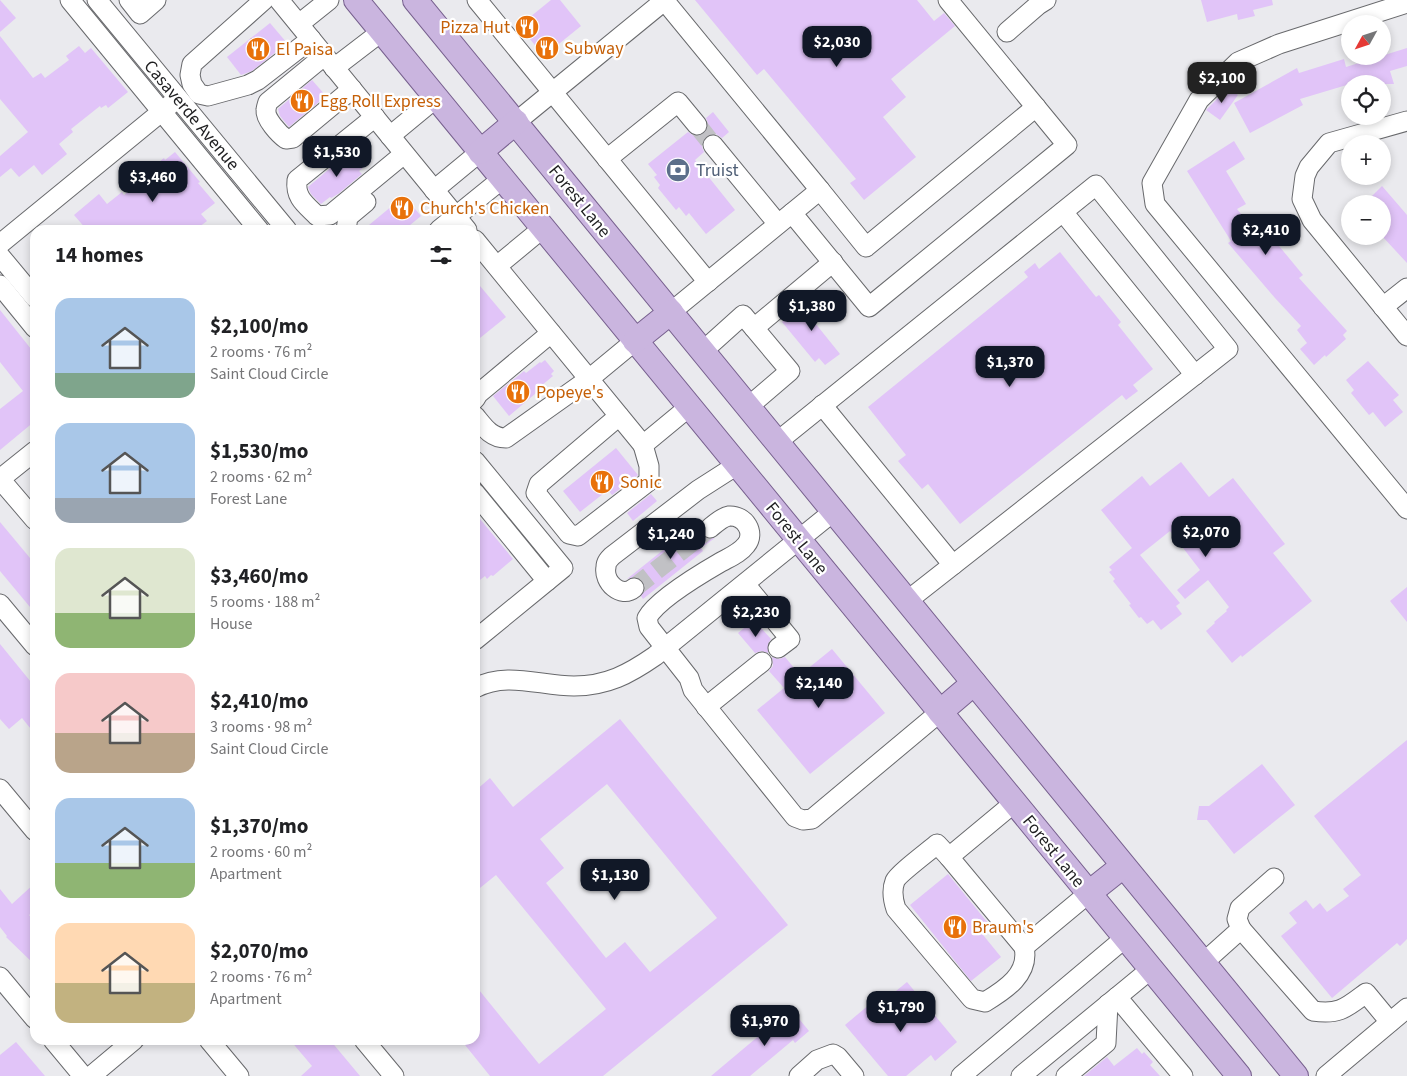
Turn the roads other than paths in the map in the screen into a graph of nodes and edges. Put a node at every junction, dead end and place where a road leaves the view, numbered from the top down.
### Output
1 (70, 0) edge
2 (97, 0) edge
3 (129, 0) edge
4 (156, 0) edge
5 (264, 0) edge
6 (278, 0) edge
7 (329, 0) edge
8 (356, 0) edge
9 (414, 0) edge
10 (477, 0) edge
11 (664, 0) edge
12 (948, 0) edge
13 (1046, 0) edge
14 (1407, 2) edge
15 (299, 24) junction
16 (382, 32) junction
17 (1007, 32) dead end
18 (311, 39) junction
19 (329, 62) junction
20 (352, 89) junction
21 (552, 92) junction
22 (178, 98) junction
23 (436, 98) junction
24 (1036, 107) junction
25 (162, 111) junction
26 (374, 117) junction
27 (1407, 121) edge
28 (516, 122) junction
29 (697, 125) tunnel mouth
30 (390, 136) junction
31 (713, 145) tunnel mouth
32 (480, 152) junction
33 (409, 159) junction
34 (608, 159) junction
35 (502, 179) junction
36 (434, 190) junction
37 (820, 190) junction
38 (1063, 212) junction
39 (785, 218) junction
40 (462, 223) edge
41 (347, 224) edge
42 (255, 225) edge
43 (283, 225) edge
44 (543, 228) junction
45 (0, 244) edge
46 (480, 246) edge
47 (0, 256) edge
48 (833, 262) junction
49 (496, 266) junction
50 (708, 282) junction
51 (0, 285) edge
52 (1407, 288) edge
53 (30, 292) edge
54 (1383, 307) junction
55 (671, 312) junction
56 (30, 322) edge
57 (754, 328) junction
58 (552, 333) junction
59 (1407, 336) edge
60 (635, 341) junction
61 (703, 351) junction
62 (1195, 375) junction
63 (589, 380) junction
64 (480, 392) edge
65 (822, 405) junction
66 (748, 406) junction
67 (689, 407) junction
68 (619, 416) junction
69 (480, 422) edge
70 (777, 442) junction
71 (643, 445) junction
72 (30, 455) edge
73 (737, 465) junction
74 (480, 467) edge
75 (0, 479) edge
76 (480, 499) edge
77 (1407, 509) edge
78 (834, 511) junction
79 (30, 514) edge
80 (710, 528) tunnel mouth
81 (799, 541) junction
82 (953, 565) junction
83 (547, 581) junction
84 (745, 584) junction
85 (634, 588) tunnel mouth
86 (907, 601) junction
87 (0, 604) edge
88 (480, 636) edge
89 (30, 640) edge
90 (665, 648) junction
91 (778, 648) dead end
92 (762, 662) dead end
93 (974, 683) junction
94 (480, 686) edge
95 (706, 707) junction
96 (940, 712) junction
97 (0, 789) edge
98 (1014, 803) junction
99 (30, 825) edge
100 (949, 858) junction
101 (1123, 866) junction
102 (1274, 878) dead end
103 (1089, 893) junction
104 (1241, 929) junction
105 (1125, 938) junction
106 (1024, 948) junction
107 (1203, 963) junction
108 (1151, 969) junction
109 (0, 977) edge
110 (1112, 1000) junction
111 (1407, 1008) edge
112 (30, 1013) edge
113 (1390, 1022) junction
114 (57, 1045) edge
115 (128, 1045) edge
116 (213, 1045) edge
117 (368, 1045) edge
118 (83, 1076) edge
119 (91, 1076) edge
120 (239, 1076) edge
121 (394, 1076) edge
122 (799, 1076) edge
123 (854, 1076) edge
124 (961, 1076) edge
125 (1021, 1076) edge
126 (1066, 1076) edge
127 (1183, 1076) edge
128 (1239, 1076) edge
129 (1296, 1076) edge
130 (1326, 1076) edge

1 - 25 street, Casaverde Avenue
2 - 22 street, Casaverde Avenue
3 - 4 street
5 - 18 street
6 - 15 street
7 - 15 street
8 - 16 main road, Forest Lane
9 - 28 main road, Forest Lane
10 - 21 street
11 - 21 street
11 - 37 street
12 - 24 street
13 - 17 street
14 - 77 street
15 - 18 street
16 - 19 street
16 - 23 main road, Forest Lane
18 - 19 street
19 - 20 street
19 - 20 street
20 - 26 street
21 - 28 street
21 - 34 street
22 - 25 street
22 - 43 street, Casaverde Avenue
23 - 30 street
23 - 32 main road, Forest Lane
24 - 37 street
24 - 48 street
25 - 42 street, Casaverde Avenue
25 - 45 street
26 - 30 street
26 - 33 street
27 - 54 street
28 - 32 main road
28 - 55 main road, Forest Lane
29 - 34 street
30 - 33 street
31 - 39 street
32 - 35 main road, Forest Lane
32 - 36 street
33 - 36 street
33 - 41 street
34 - 50 street
35 - 40 street
35 - 44 main road, Forest Lane
36 - 40 street
37 - 39 street
38 - 62 street
38 - 62 street
38 - 65 street
39 - 48 street
39 - 50 street
44 - 49 street
44 - 60 main road, Forest Lane
46 - 49 street
47 - 53 street
48 - 57 street
49 - 58 street
50 - 55 street
51 - 56 street
52 - 54 street
54 - 59 street
55 - 60 main road
55 - 61 main road, Forest Lane
57 - 61 street
57 - 66 street
58 - 63 street
58 - 64 street
60 - 63 street
60 - 67 main road, Forest Lane
61 - 66 main road, Forest Lane
62 - 82 street
63 - 68 street
63 - 69 street
65 - 70 street
65 - 82 street
66 - 70 main road, Forest Lane
67 - 71 street
67 - 73 main road, Forest Lane
68 - 71 street
68 - 71 street
70 - 78 main road, Forest Lane
72 - 75 street
73 - 81 main road, Forest Lane
73 - 85 street
74 - 83 street
75 - 79 street
76 - 83 street
78 - 81 street
78 - 86 main road, Forest Lane
80 - 90 street
81 - 84 street
81 - 96 main road, Forest Lane
82 - 86 street
83 - 88 street
84 - 90 street
84 - 91 street
86 - 93 main road, Forest Lane
87 - 89 street
90 - 94 street
90 - 95 street
92 - 95 street
93 - 96 main road
93 - 101 main road, Forest Lane
95 - 96 street
96 - 98 main road, Forest Lane
97 - 99 street
98 - 100 street
98 - 103 main road, Forest Lane
100 - 106 street
100 - 106 street
101 - 103 main road
101 - 107 main road, Forest Lane
102 - 104 street
103 - 105 main road, Forest Lane
103 - 106 street
104 - 107 street
104 - 113 street
105 - 108 main road, Forest Lane
105 - 124 street
107 - 129 main road, Forest Lane
108 - 110 street
108 - 128 main road, Forest Lane
109 - 112 street
110 - 125 street
110 - 126 street
110 - 127 street
111 - 113 street
113 - 130 street
114 - 118 street
115 - 119 street
116 - 120 street
117 - 121 street
122 - 123 street

